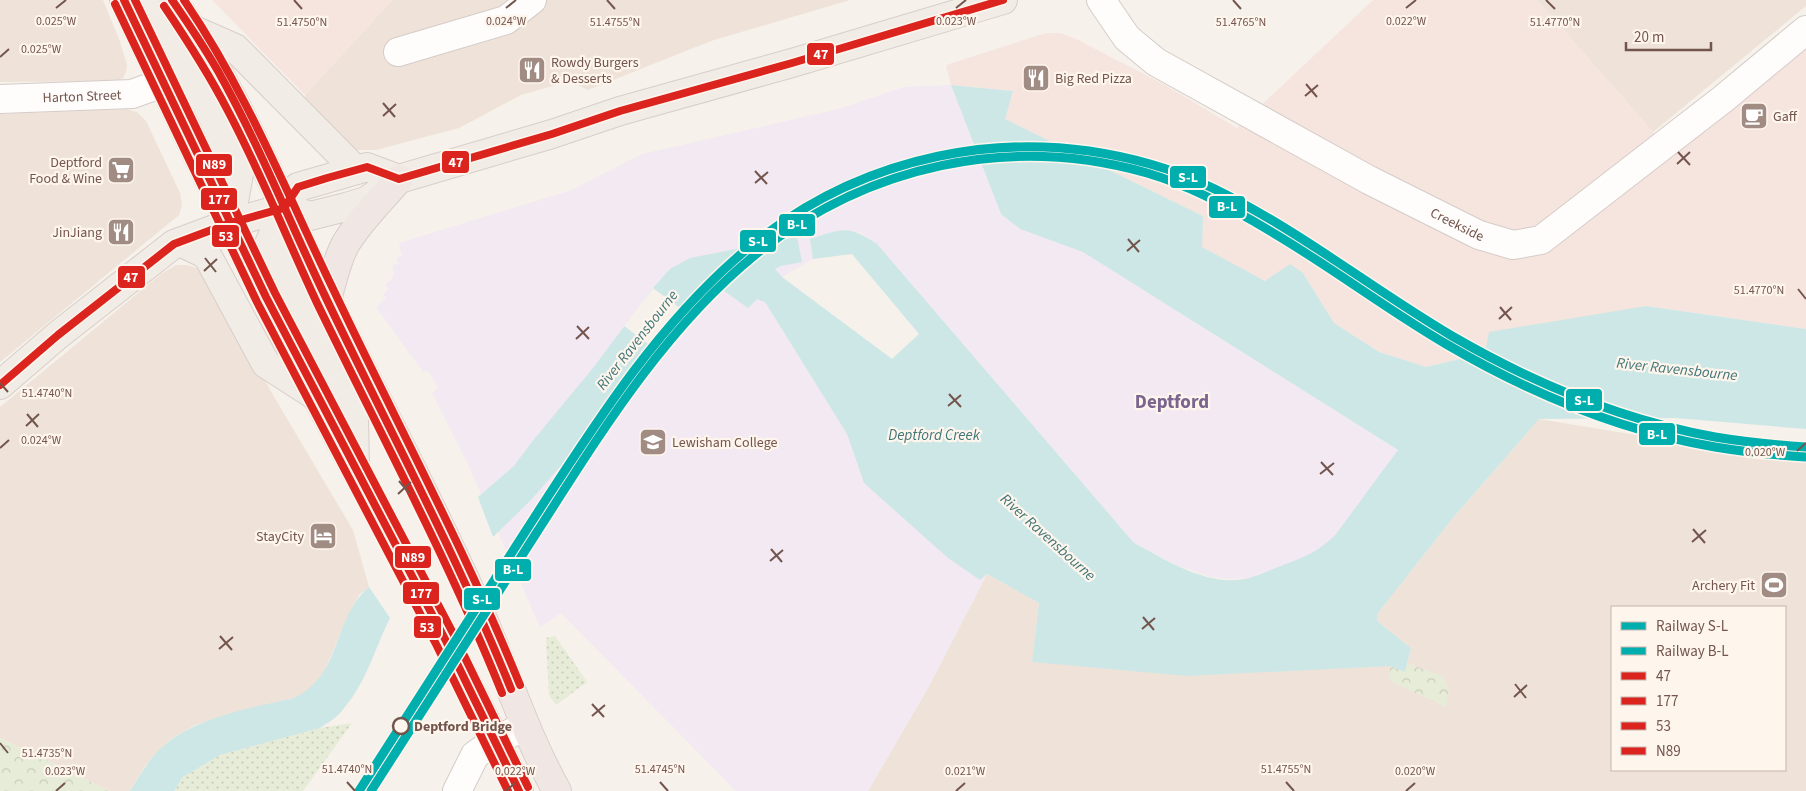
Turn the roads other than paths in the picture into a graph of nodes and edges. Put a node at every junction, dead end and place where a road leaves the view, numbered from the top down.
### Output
1 (124, 0) edge
2 (151, 0) edge
3 (172, 0) edge
4 (532, 0) edge
5 (1003, 0) edge
6 (1101, 0) edge
7 (194, 30) junction
8 (1806, 30) edge
9 (398, 52) dead end
10 (163, 84) junction
11 (0, 99) edge
12 (356, 170) junction
13 (399, 179) junction
14 (284, 208) junction
15 (230, 223) junction
16 (180, 242) junction
17 (327, 300) junction
18 (0, 385) edge
19 (317, 397) junction
20 (355, 466) junction
21 (525, 726) junction
22 (495, 741) junction
23 (553, 783) edge
24 (457, 791) edge
25 (518, 791) edge

1 - 10 highway
2 - 15 main road
3 - 7 highway
4 - 9 street
5 - 13 main road
6 - 8 street, Creekside
7 - 12 main road
7 - 14 highway
10 - 11 street, Harton Street
10 - 15 highway
12 - 13 main road
12 - 14 main road
13 - 14 main road
13 - 17 highway
14 - 15 main road
14 - 17 highway
14 - 20 main road
15 - 16 main road
15 - 19 highway
16 - 18 main road
16 - 19 main road
17 - 21 highway
19 - 20 highway
20 - 22 highway
21 - 22 street
21 - 23 highway
22 - 24 street
22 - 25 highway
23 - 25 street

